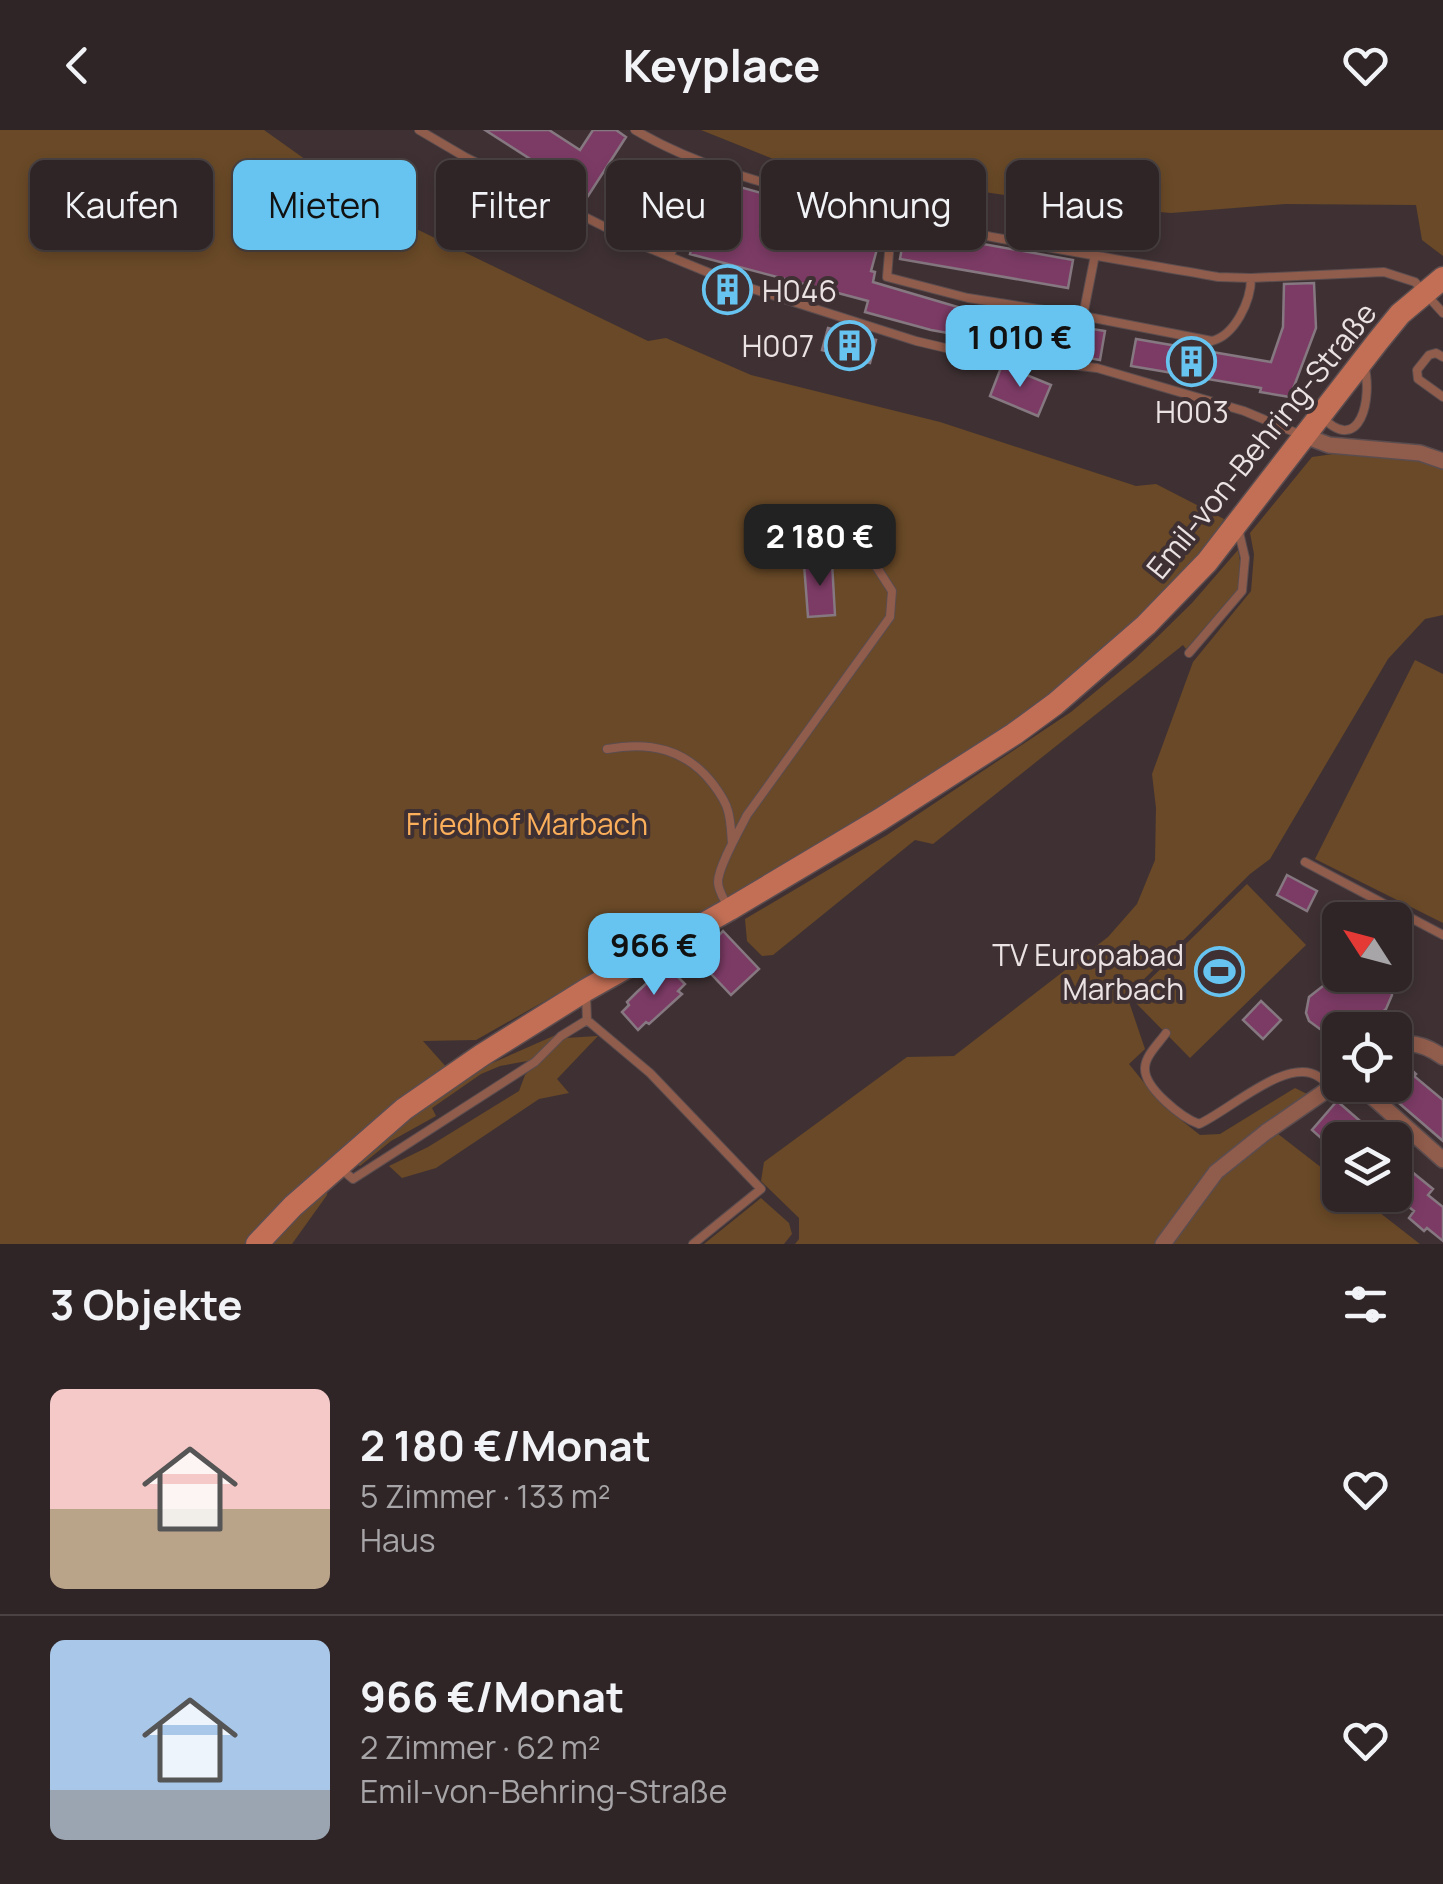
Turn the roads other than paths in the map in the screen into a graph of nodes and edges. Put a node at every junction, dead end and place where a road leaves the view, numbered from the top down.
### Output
1 (419, 130) edge
2 (635, 130) edge
3 (697, 160) edge
4 (986, 235) edge
5 (672, 250) edge
6 (889, 250) edge
7 (1095, 255) junction
8 (670, 257) junction
9 (1252, 278) junction
10 (1434, 284) edge
11 (1443, 312) edge
12 (1083, 316) junction
13 (1443, 358) edge
14 (1363, 360) junction
15 (1443, 397) edge
16 (1321, 416) junction
17 (1304, 436) junction
18 (1443, 461) edge
19 (1237, 524) junction
20 (792, 548) dead end
21 (1189, 654) dead end
22 (607, 749) dead end
23 (732, 843) junction
24 (1304, 862) dead end
25 (730, 909) junction
26 (1443, 935) edge
27 (586, 990) junction
28 (587, 1020) junction
29 (1166, 1033) dead end
30 (1412, 1045) edge
31 (1443, 1057) edge
32 (1322, 1077) edge
33 (1322, 1094) edge
34 (1379, 1102) edge
35 (1443, 1160) edge
36 (337, 1166) junction
37 (258, 1244) edge
38 (693, 1244) edge
39 (1163, 1244) edge

1 - 8 lane
2 - 3 lane
4 - 7 lane
5 - 8 lane
6 - 12 lane
7 - 9 lane
7 - 12 lane
8 - 17 lane
9 - 10 lane
9 - 12 lane
10 - 11 lane
10 - 14 main road, Emil-von-Behring-Straße
13 - 15 lane
14 - 16 main road, Emil-von-Behring-Straße
14 - 16 lane
16 - 17 main road, Emil-von-Behring-Straße
17 - 18 street
17 - 19 main road, Emil-von-Behring-Straße
19 - 21 lane
19 - 25 main road, Emil-von-Behring-Straße
20 - 23 lane
22 - 23 lane
23 - 25 lane
24 - 26 lane
25 - 27 main road, Emil-von-Behring-Straße
27 - 28 lane
27 - 36 main road, Emil-von-Behring-Straße
28 - 36 lane
28 - 38 lane
29 - 32 lane
30 - 31 street
33 - 39 street
34 - 35 street
36 - 37 main road, Emil-von-Behring-Straße

